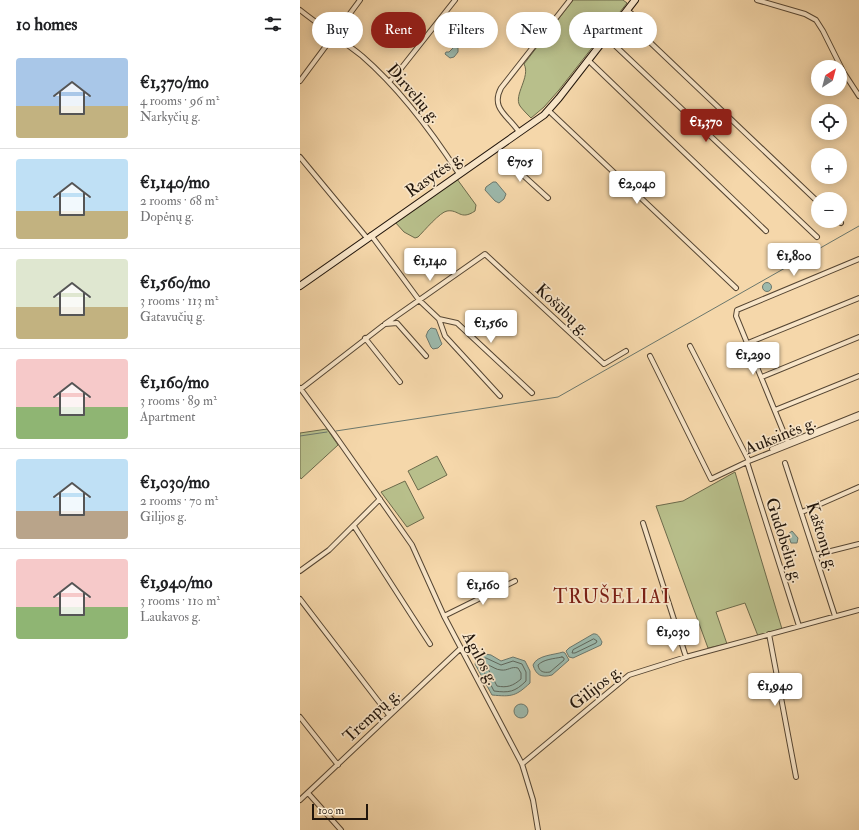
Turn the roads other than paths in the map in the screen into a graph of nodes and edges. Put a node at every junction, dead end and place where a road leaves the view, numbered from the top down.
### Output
1 (360, 0) edge
2 (455, 0) edge
3 (570, 0) edge
4 (635, 0) edge
5 (757, 0) edge
6 (300, 10) edge
7 (627, 10) joint
8 (351, 12) edge
9 (312, 19) edge
10 (324, 48) edge
11 (350, 48) edge
12 (597, 48) edge
13 (618, 48) edge
14 (588, 60) junction
15 (300, 81) edge
16 (389, 82) junction
17 (859, 96) edge
18 (548, 110) junction
19 (519, 132) junction
20 (503, 156) dead end
21 (300, 157) edge
22 (459, 174) junction
23 (811, 195) edge
24 (548, 198) dead end
25 (766, 231) dead end
26 (369, 237) junction
27 (817, 237) dead end
28 (859, 259) edge
29 (300, 286) edge
30 (736, 288) dead end
31 (859, 298) edge
32 (419, 300) junction
33 (439, 319) junction
34 (384, 324) junction
35 (859, 337) edge
36 (365, 338) junction
37 (748, 343) junction
38 (690, 346) dead end
39 (626, 351) dead end
40 (426, 356) dead end
41 (650, 356) dead end
42 (859, 376) edge
43 (762, 377) junction
44 (400, 382) dead end
45 (300, 388) edge
46 (532, 393) dead end
47 (500, 396) dead end
48 (775, 410) junction
49 (859, 414) edge
50 (859, 417) edge
51 (788, 443) junction
52 (772, 449) dead end
53 (748, 461) junction
54 (785, 463) dead end
55 (859, 487) edge
56 (380, 499) junction
57 (802, 512) junction
58 (643, 523) dead end
59 (354, 526) junction
60 (859, 544) edge
61 (815, 555) junction
62 (300, 571) edge
63 (515, 582) dead end
64 (300, 600) edge
65 (859, 610) edge
66 (444, 616) junction
67 (835, 616) junction
68 (799, 626) junction
69 (769, 634) junction
70 (430, 644) dead end
71 (461, 648) junction
72 (686, 657) junction
73 (389, 715) junction
74 (300, 717) edge
75 (522, 764) junction
76 (338, 765) junction
77 (796, 777) dead end
78 (308, 793) junction
79 (300, 800) edge
80 (341, 830) edge
81 (538, 830) edge

1 - 8 street
2 - 16 street
3 - 19 street
4 - 7 main road, Rasytės g.
5 - 17 street
6 - 9 street, Dirvelių g.
7 - 23 street
10 - 15 street
11 - 16 street, Dirvelių g.
12 - 14 main road, Rasytės g.
13 - 27 street
14 - 18 main road, Rasytės g.
14 - 25 street
16 - 22 street, Dirvelių g.
18 - 19 main road, Rasytės g.
18 - 30 street
19 - 22 main road, Rasytės g.
20 - 24 street
21 - 26 street
22 - 26 main road, Rasytės g.
26 - 29 main road, Rasytės g.
26 - 32 street
28 - 37 street
31 - 37 street
32 - 33 street
32 - 34 street
32 - 39 street, Košūbų g.
33 - 46 street
33 - 47 street
34 - 36 street
34 - 40 street
35 - 43 street
36 - 44 street
36 - 45 street
37 - 43 street
38 - 53 street, Gudobelių g.
41 - 53 street, Auksinės g.
42 - 48 street
43 - 48 street
45 - 56 street, Agilos g.
48 - 51 street
49 - 51 street
50 - 53 street, Auksinės g.
51 - 52 street
53 - 68 street, Gudobelių g.
54 - 57 street, Kaštonų g.
55 - 57 street
56 - 59 street
56 - 66 street, Agilos g.
57 - 61 street, Kaštonų g.
58 - 72 street
59 - 62 street
59 - 70 street
60 - 61 street
61 - 67 street, Kaštonų g.
63 - 66 street
64 - 73 street
65 - 67 street, Gilijos g.
66 - 71 street, Agilos g.
67 - 68 street, Gilijos g.
68 - 69 street, Gilijos g.
69 - 72 street, Gilijos g.
69 - 77 street
71 - 73 street, Trempų g.
71 - 75 street, Agilos g.
72 - 75 street, Gilijos g.
73 - 76 street, Trempų g.
74 - 76 street
75 - 81 street, Agilos g.
76 - 78 street, Trempų g.
78 - 79 street, Trempų g.
78 - 80 street

